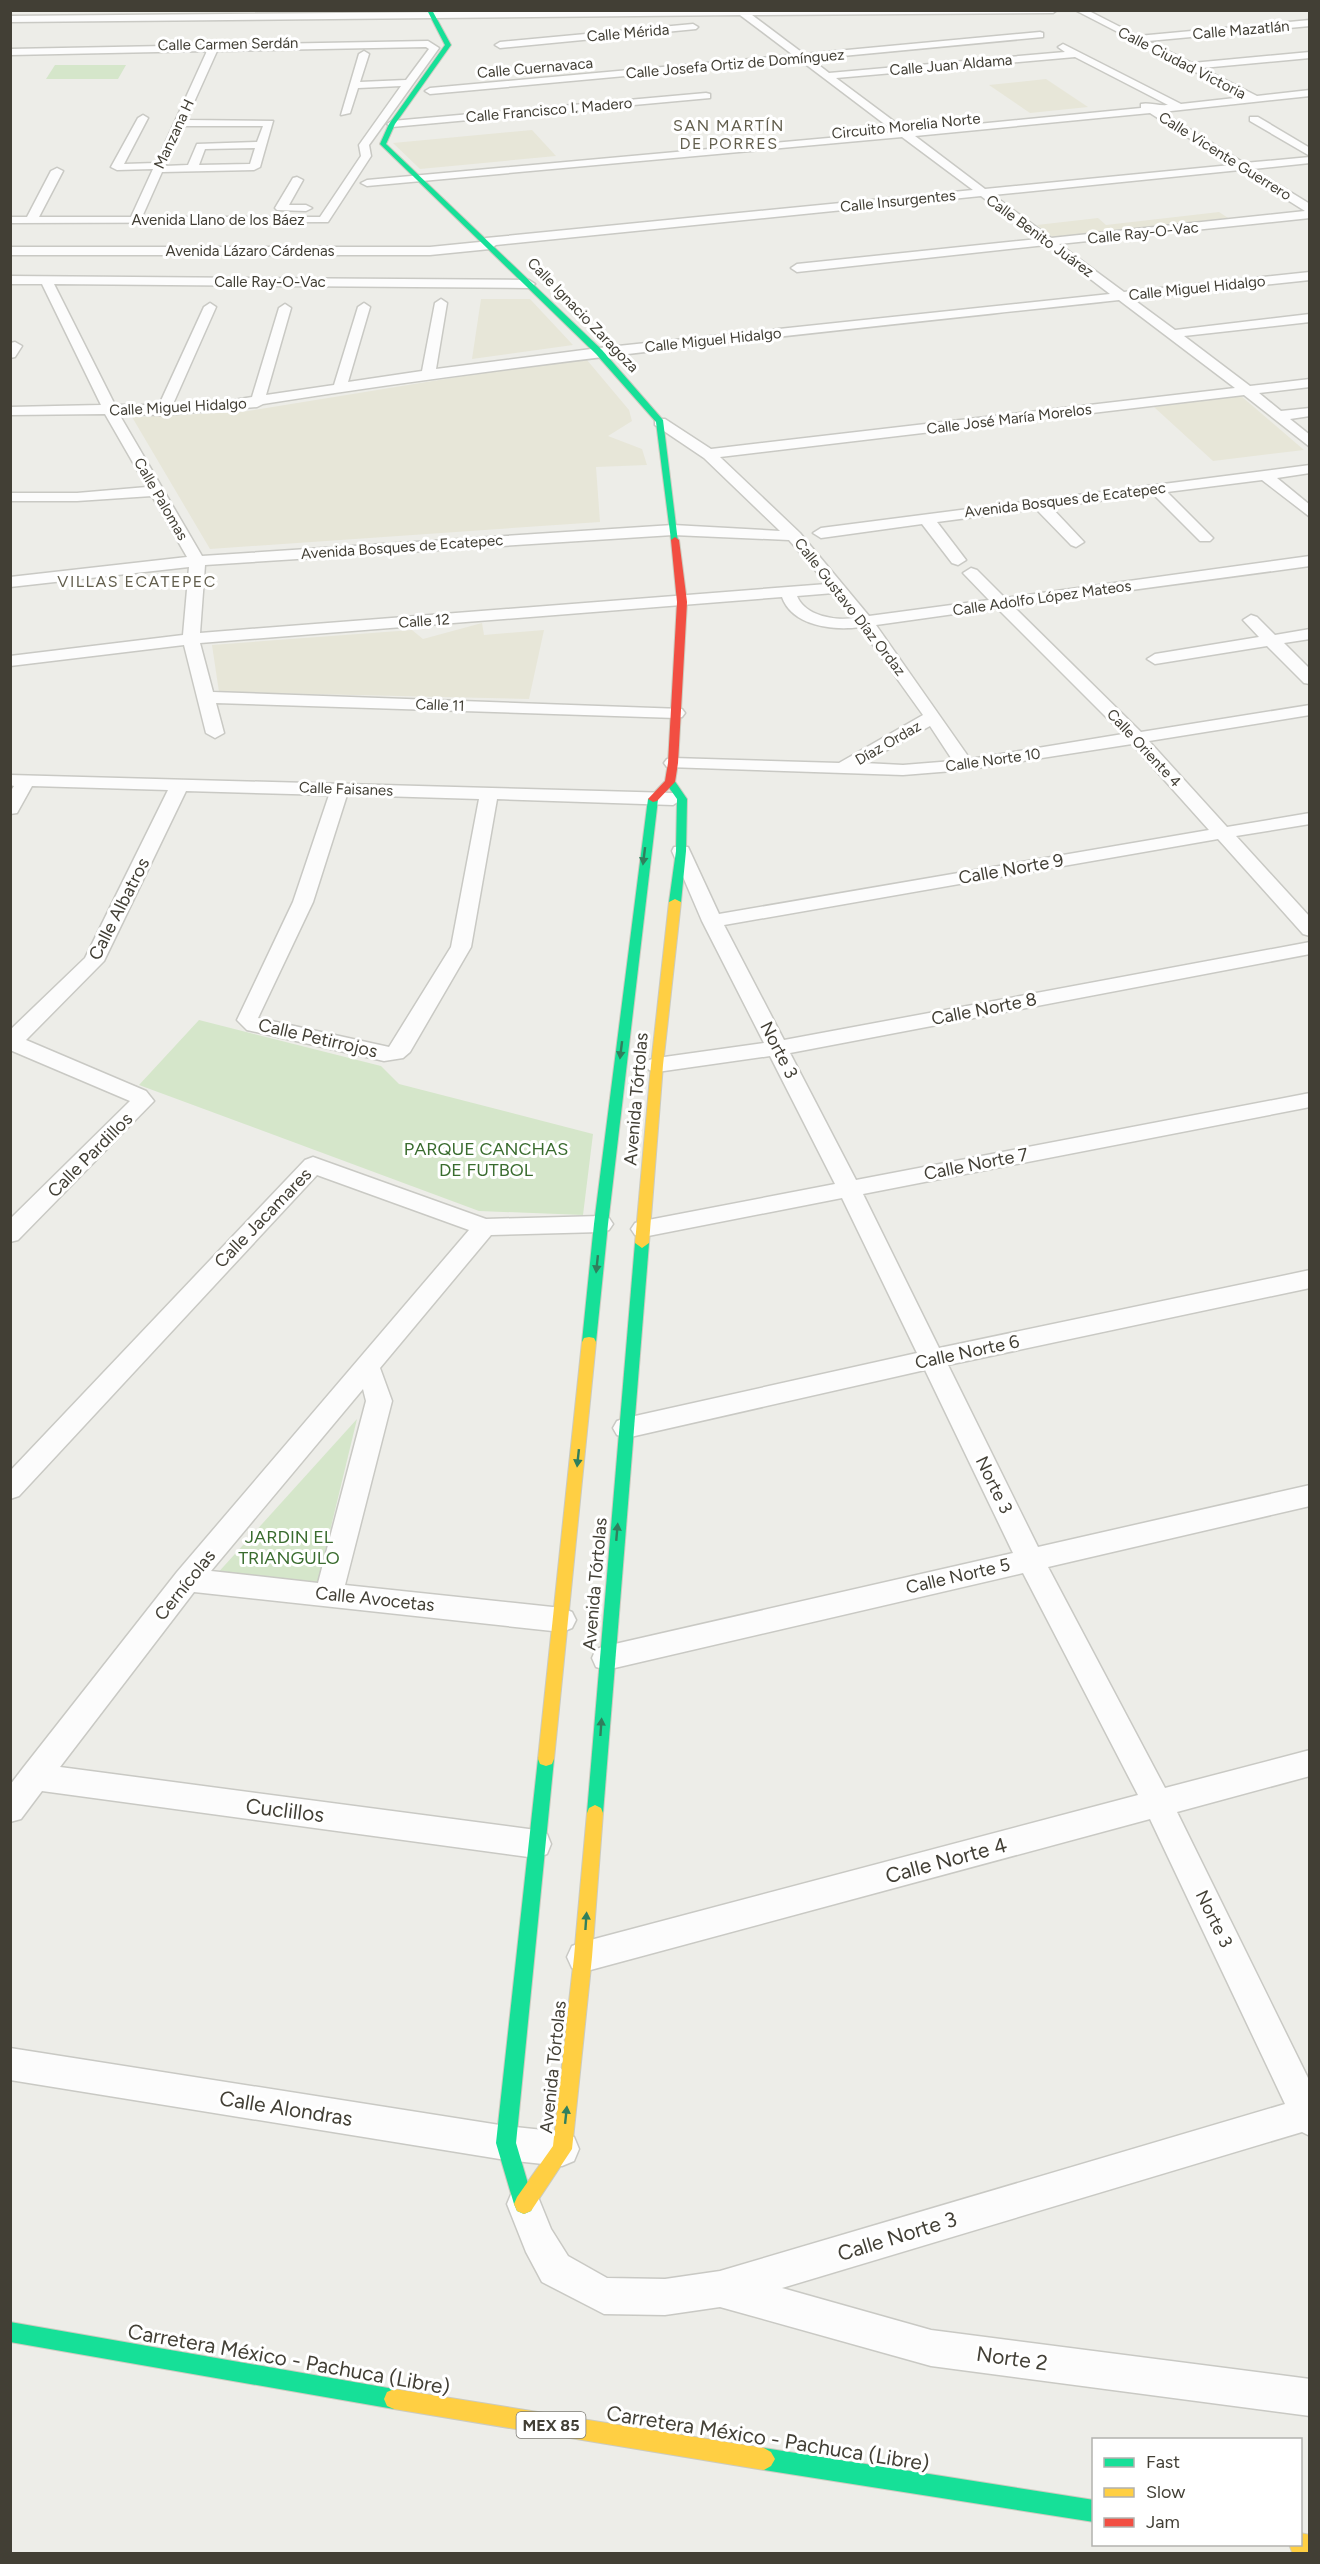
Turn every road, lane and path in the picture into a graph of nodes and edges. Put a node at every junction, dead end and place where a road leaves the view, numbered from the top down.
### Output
1 (1053, 10) edge
2 (1079, 10) edge
3 (994, 11) edge
4 (478, 12) edge
5 (740, 12) edge
6 (430, 13) edge
7 (10, 19) edge
8 (756, 22) junction
9 (1310, 23) edge
10 (732, 24) dead end
11 (709, 26) dead end
12 (1040, 35) junction
13 (1137, 39) junction
14 (440, 43) junction
15 (796, 43) dead end
16 (784, 44) junction
17 (773, 45) dead end
18 (10, 48) edge
19 (213, 49) junction
20 (10, 52) edge
21 (364, 54) dead end
22 (1077, 54) junction
23 (1310, 55) edge
24 (802, 58) junction
25 (1190, 66) junction
26 (683, 76) junction
27 (826, 76) junction
28 (406, 83) junction
29 (354, 85) junction
30 (1310, 87) edge
31 (430, 91) dead end
32 (1243, 93) junction
33 (1310, 93) edge
34 (1254, 98) junction
35 (1166, 101) junction
36 (1144, 106) junction
37 (1177, 106) junction
38 (345, 113) dead end
39 (1254, 118) dead end
40 (146, 120) dead end
41 (177, 121) junction
42 (392, 124) junction
43 (899, 131) junction
44 (263, 140) junction
45 (230, 145) junction
46 (1310, 153) edge
47 (1310, 160) edge
48 (159, 167) junction
49 (222, 167) junction
50 (1241, 167) junction
51 (192, 168) junction
52 (57, 171) dead end
53 (418, 175) junction
54 (297, 180) dead end
55 (366, 183) dead end
56 (981, 193) junction
57 (330, 209) junction
58 (1310, 209) edge
59 (1310, 214) edge
60 (10, 220) edge
61 (31, 220) junction
62 (135, 220) junction
63 (488, 243) junction
64 (1049, 243) junction
65 (10, 251) edge
66 (797, 268) dead end
67 (1310, 276) edge
68 (10, 280) edge
69 (46, 280) junction
70 (529, 284) junction
71 (1122, 297) junction
72 (441, 303) dead end
73 (210, 307) dead end
74 (364, 307) dead end
75 (285, 308) dead end
76 (1310, 318) edge
77 (1171, 333) junction
78 (599, 352) junction
79 (428, 374) junction
80 (1310, 383) edge
81 (340, 388) junction
82 (1247, 390) junction
83 (257, 403) junction
84 (10, 411) edge
85 (162, 411) junction
86 (111, 412) junction
87 (1310, 412) edge
88 (1278, 416) junction
89 (660, 422) junction
90 (1310, 443) edge
91 (709, 454) junction
92 (1310, 469) edge
93 (1265, 475) junction
94 (1155, 488) junction
95 (156, 491) junction
96 (10, 497) edge
97 (1038, 503) junction
98 (1310, 513) edge
99 (926, 519) junction
100 (673, 530) junction
101 (821, 533) dead end
102 (795, 536) junction
103 (1205, 538) dead end
104 (1076, 542) dead end
105 (958, 560) dead end
106 (197, 561) junction
107 (1310, 561) edge
108 (971, 573) dead end
109 (10, 582) edge
110 (837, 588) junction
111 (788, 593) junction
112 (682, 602) junction
113 (1001, 603) junction
114 (1251, 620) dead end
115 (863, 622) junction
116 (1310, 634) edge
117 (191, 639) junction
118 (1272, 640) junction
119 (1155, 659) dead end
120 (10, 661) edge
121 (1310, 679) edge
122 (204, 697) junction
123 (1310, 710) edge
124 (676, 713) junction
125 (933, 717) junction
126 (215, 733) dead end
127 (1136, 737) junction
128 (673, 763) junction
129 (964, 765) junction
130 (843, 768) junction
131 (18, 780) edge
132 (670, 782) junction
133 (180, 784) junction
134 (340, 789) junction
135 (489, 793) junction
136 (653, 798) junction
137 (681, 799) junction
138 (10, 809) edge
139 (1310, 818) edge
140 (1223, 832) junction
141 (681, 851) junction
142 (712, 921) junction
143 (1310, 930) edge
144 (1310, 948) edge
145 (11, 1043) edge
146 (778, 1048) junction
147 (657, 1065) junction
148 (1310, 1100) edge
149 (849, 1189) junction
150 (601, 1224) junction
151 (485, 1227) junction
152 (643, 1229) junction
153 (10, 1234) edge
154 (1310, 1279) edge
155 (933, 1359) junction
156 (368, 1368) junction
157 (626, 1428) junction
158 (10, 1489) edge
159 (1310, 1495) edge
160 (1030, 1559) junction
161 (187, 1580) junction
162 (329, 1594) junction
163 (562, 1620) junction
164 (606, 1658) junction
165 (1310, 1763) edge
166 (34, 1777) junction
167 (1158, 1804) junction
168 (10, 1809) edge
169 (536, 1844) junction
170 (583, 1957) junction
171 (10, 2064) edge
172 (1309, 2115) edge
173 (506, 2143) junction
174 (562, 2149) junction
175 (524, 2204) junction
176 (720, 2289) junction
177 (10, 2332) edge
178 (1310, 2398) edge
179 (1092, 2511) edge

1 - 3 street
2 - 13 street, Calle Ciudad Victoria
3 - 5 street
3 - 12 street
4 - 5 street
4 - 6 street
4 - 11 street, Calle Mérida
5 - 8 street, Calle Benito Juárez
6 - 7 street
6 - 14 street
8 - 10 street
8 - 16 street, Calle Benito Juárez
9 - 13 street, Calle Mazatlán
12 - 22 street
12 - 24 street, Calle Josefa Ortiz de Domínguez
13 - 25 street, Calle Ciudad Victoria
14 - 18 street, Calle Carmen Serdán
14 - 19 street, Calle Carmen Serdán
14 - 28 street, Avenida Llano de los Báez
14 - 42 street, Calle Ignacio Zaragoza
15 - 16 street
16 - 17 street
16 - 24 street, Calle Benito Juárez
19 - 20 street, Calle Carmen Serdán
19 - 41 street, Manzana H
21 - 29 street
22 - 27 street, Calle Juan Aldama
22 - 35 street
23 - 25 street
24 - 26 street, Calle Josefa Ortiz de Domínguez
24 - 27 street, Calle Benito Juárez
25 - 32 street, Calle Ciudad Victoria
26 - 31 street, Calle Josefa Ortiz de Domínguez
26 - 42 street, Calle Francisco I. Madero
27 - 43 street, Calle Benito Juárez
28 - 29 street
28 - 57 street, Avenida Llano de los Báez
29 - 38 street
30 - 32 street, Circuito Morelia Norte
32 - 34 street, Calle Ciudad Victoria
32 - 35 street, Circuito Morelia Norte
33 - 34 street, Circuito Morelia Norte
34 - 37 street, Circuito Morelia Norte
35 - 36 street, Circuito Morelia Norte
35 - 37 street
36 - 37 street, Circuito Morelia Norte
36 - 43 street, Circuito Morelia Norte
36 - 50 street, Calle Vicente Guerrero
39 - 46 street
40 - 48 street
41 - 44 street
41 - 48 street, Manzana H
42 - 53 street, Calle Ignacio Zaragoza
43 - 53 street, Circuito Morelia Norte
43 - 56 street, Calle Benito Juárez
44 - 45 street
44 - 49 street
45 - 49 street
45 - 51 street
47 - 50 street, Calle Insurgentes
48 - 51 street
48 - 62 street, Manzana H
49 - 51 street
50 - 56 street, Calle Insurgentes
50 - 58 street, Calle Vicente Guerrero
52 - 61 street
53 - 55 street, Circuito Morelia Norte
53 - 63 street, Calle Ignacio Zaragoza
54 - 57 street
56 - 63 street, Calle Insurgentes
56 - 64 street, Calle Benito Juárez
57 - 62 street, Avenida Llano de los Báez
59 - 64 street, Calle Ray-O-Vac
60 - 61 street, Avenida Llano de los Báez
61 - 62 street, Avenida Llano de los Báez
63 - 65 street, Avenida Lázaro Cárdenas
63 - 70 street, Calle Ignacio Zaragoza
64 - 66 street, Calle Ray-O-Vac
64 - 71 street, Calle Benito Juárez
67 - 71 street, Calle Miguel Hidalgo
68 - 69 street, Calle Ray-O-Vac
69 - 70 street, Calle Ray-O-Vac
69 - 86 street, Calle Palomas
70 - 78 street, Calle Ignacio Zaragoza
71 - 77 street, Calle Benito Juárez
71 - 78 street, Calle Miguel Hidalgo
72 - 79 street
73 - 85 street
74 - 81 street
75 - 83 street
76 - 77 street
77 - 82 street, Calle Benito Juárez
78 - 79 street, Calle Miguel Hidalgo
78 - 89 street, Calle Ignacio Zaragoza
79 - 81 street, Calle Miguel Hidalgo
80 - 82 street, Calle José María Morelos
81 - 83 street, Calle Miguel Hidalgo
82 - 88 street, Calle Benito Juárez
82 - 91 street, Calle José María Morelos
83 - 85 street, Calle Miguel Hidalgo
84 - 86 street, Calle Miguel Hidalgo
85 - 86 street, Calle Miguel Hidalgo
86 - 95 street, Calle Palomas
87 - 88 street
88 - 90 street, Calle Benito Juárez
89 - 91 street, Calle Gustavo Díaz Ordaz
89 - 100 street
91 - 102 street, Calle Gustavo Díaz Ordaz
92 - 93 street, Avenida Bosques de Ecatepec
93 - 94 street, Avenida Bosques de Ecatepec
93 - 98 street
94 - 97 street, Avenida Bosques de Ecatepec
94 - 103 street
95 - 96 street
95 - 106 street, Calle Palomas
97 - 99 street, Avenida Bosques de Ecatepec
97 - 104 street
99 - 101 street, Avenida Bosques de Ecatepec
99 - 105 street
100 - 102 street, Avenida Bosques de Ecatepec
100 - 106 street, Avenida Bosques de Ecatepec
100 - 112 street
102 - 110 street, Calle Gustavo Díaz Ordaz
106 - 109 street, Avenida Bosques de Ecatepec
106 - 117 street, Calle Palomas
107 - 113 street, Calle Adolfo López Mateos
108 - 113 street, Calle Oriente 4
110 - 111 street, Calle 12
110 - 115 street, Calle Gustavo Díaz Ordaz
111 - 112 street, Calle 12
111 - 115 street, Calle Adolfo López Mateos
112 - 117 street, Calle 12
112 - 124 street
113 - 115 street, Calle Adolfo López Mateos
113 - 127 street, Calle Oriente 4
114 - 118 street
115 - 125 street, Calle Gustavo Díaz Ordaz
116 - 118 street
117 - 120 street, Calle 12
117 - 122 street, Calle Palomas
118 - 119 street
118 - 121 street
122 - 124 street, Calle 11
122 - 126 street, Calle Palomas
123 - 127 street, Calle Norte 10
124 - 128 street
125 - 129 street, Calle Gustavo Díaz Ordaz
125 - 130 street, Díaz Ordaz
127 - 129 street, Calle Norte 10
127 - 140 street, Calle Oriente 4
128 - 130 street, Calle Norte 10
128 - 132 street
129 - 130 street, Calle Norte 10
131 - 133 street, Calle Faisanes
131 - 138 street
132 - 136 street
132 - 137 street
133 - 134 street, Calle Faisanes
133 - 145 street, Calle Albatros
134 - 135 street, Calle Faisanes
134 - 135 street, Calle Petirrojos
135 - 136 street, Calle Faisanes
136 - 137 street, Calle Faisanes
136 -> 150 street, Avenida Tórtolas
137 - 141 street, Avenida Tórtolas
139 - 140 street, Calle Norte 9
140 - 142 street, Calle Norte 9
140 - 143 street, Calle Oriente 4
141 - 142 street, Norte 3
141 - 147 street, Avenida Tórtolas
142 - 146 street, Norte 3
144 - 146 street, Calle Norte 8
145 - 153 street, Calle Pardillos
146 - 147 street, Calle Norte 8
146 - 149 street, Norte 3
147 - 152 street, Avenida Tórtolas
148 - 149 street, Calle Norte 7
149 - 152 street, Calle Norte 7
149 - 155 street, Norte 3
150 - 151 street, Calle Jacamares
150 -> 163 street, Avenida Tórtolas
151 - 156 street, Cernícolas
151 - 158 street, Calle Jacamares
152 - 157 street, Avenida Tórtolas
154 - 155 street, Calle Norte 6
155 - 157 street, Calle Norte 6
155 - 160 street, Norte 3
156 - 161 street, Cernícolas
156 - 162 street
164 -> 157 street, Avenida Tórtolas
159 - 160 street, Calle Norte 5
160 - 164 street, Calle Norte 5
160 - 167 street, Norte 3
161 - 162 street, Calle Avocetas
161 - 166 street, Cernícolas
162 - 163 street, Calle Avocetas
163 - 169 street, Avenida Tórtolas
170 -> 164 street, Avenida Tórtolas
165 - 167 street, Calle Norte 4
166 - 168 street, Cernícolas
166 - 169 street, Cuclillos
167 - 170 street, Calle Norte 4
167 - 172 street, Norte 3
169 - 173 street, Avenida Tórtolas
174 -> 170 street, Avenida Tórtolas
171 - 173 street, Calle Alondras
172 - 176 street, Calle Norte 3
173 - 174 street, Calle Alondras
173 - 175 street, Avenida Tórtolas
174 - 175 street, Avenida Tórtolas
175 - 176 street, Calle Norte 3
176 - 178 street, Norte 2
177 - 179 street, Carretera México - Pachuca (Libre) / MEX 85

